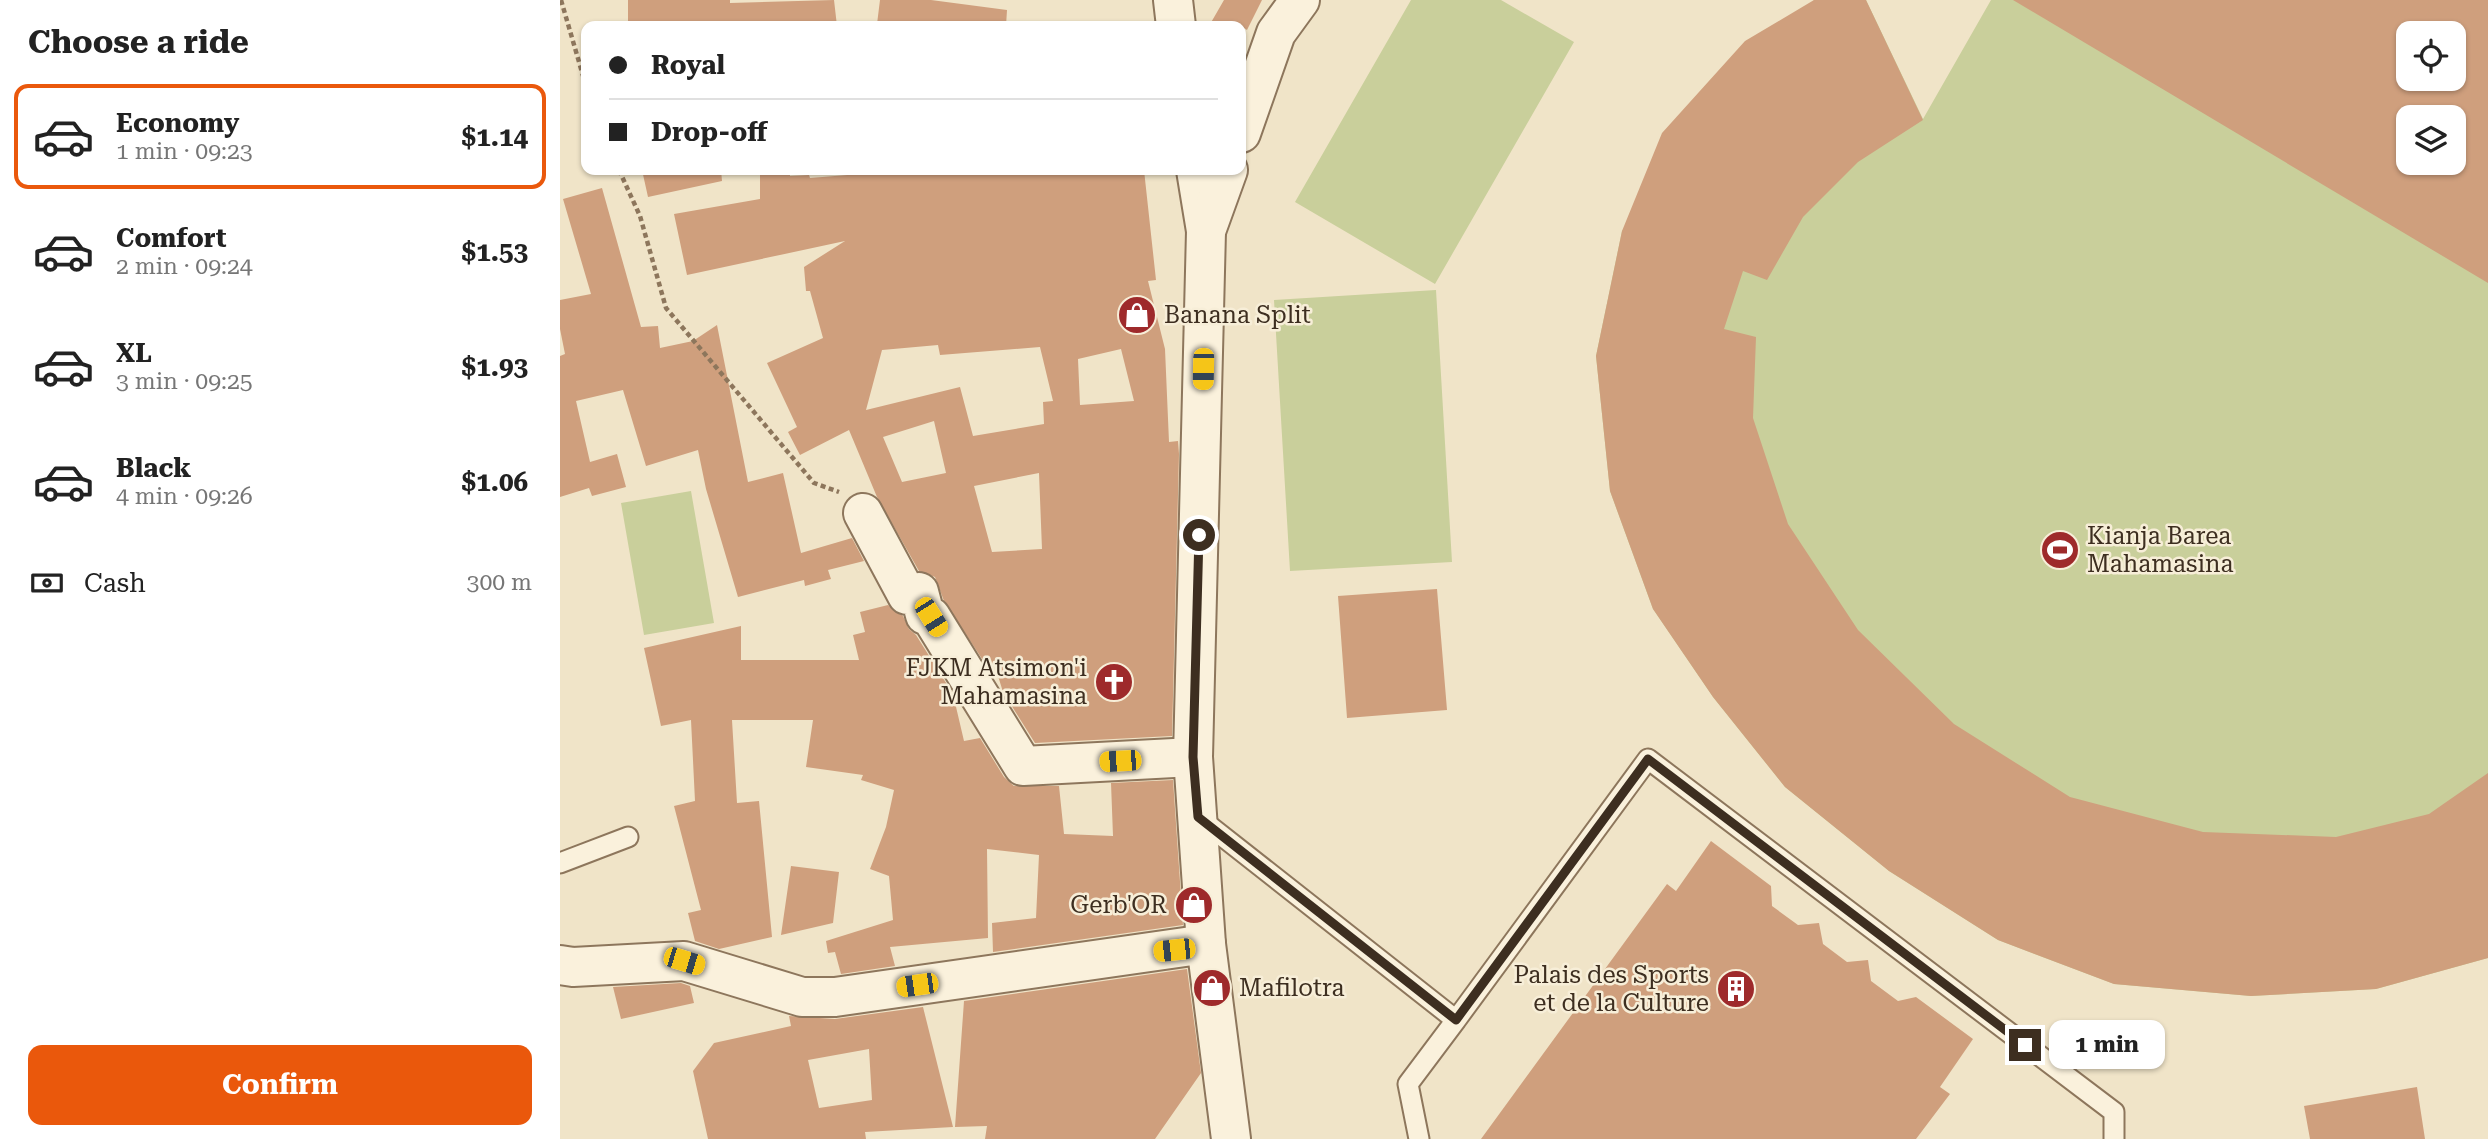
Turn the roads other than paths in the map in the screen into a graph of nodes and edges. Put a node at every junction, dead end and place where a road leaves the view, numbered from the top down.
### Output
1 (1174, 0) edge
2 (1300, 0) edge
3 (1176, 21) edge
4 (1246, 119) edge
5 (1197, 175) edge
6 (1226, 175) edge
7 (1206, 231) junction
8 (863, 513) road end
9 (1193, 757) junction
10 (1198, 817) junction
11 (628, 837) dead end
12 (560, 863) edge
13 (1206, 944) junction
14 (560, 965) edge
15 (1456, 1020) junction
16 (1231, 1139) edge
17 (1419, 1139) edge
18 (2114, 1139) edge

1 - 3 street
2 - 4 street
5 - 7 street
6 - 7 street
7 - 9 street
8 - 9 street
9 - 10 street
10 - 13 street
10 - 15 lane
11 - 12 lane
13 - 14 street
13 - 16 street
15 - 17 lane
15 - 18 lane

